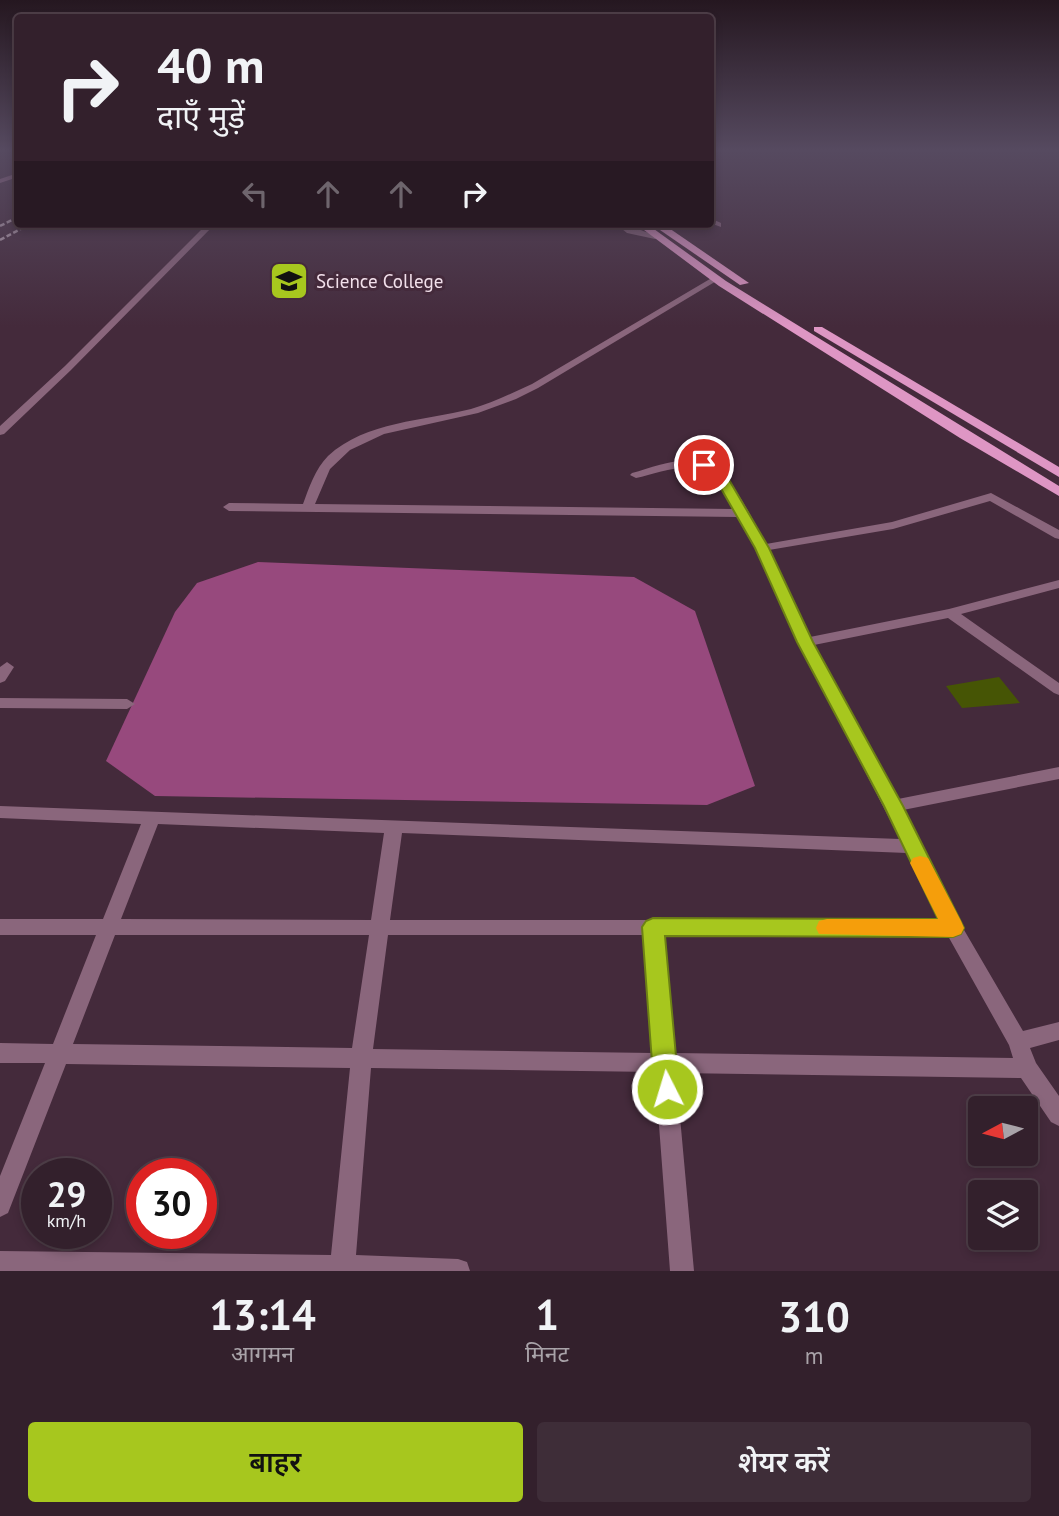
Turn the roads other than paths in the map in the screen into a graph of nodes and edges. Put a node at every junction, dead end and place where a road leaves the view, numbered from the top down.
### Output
1 (714, 222) edge
2 (718, 225) dead end
3 (207, 228) edge
4 (626, 228) edge
5 (645, 228) edge
6 (663, 228) edge
7 (655, 237) junction
8 (715, 278) junction
9 (0, 432) edge
10 (1059, 473) edge
11 (636, 475) dead end
12 (1059, 492) edge
13 (229, 507) dead end
14 (308, 508) junction
15 (741, 513) junction
16 (1059, 535) edge
17 (762, 548) junction
18 (1059, 583) edge
19 (950, 612) junction
20 (805, 642) junction
21 (1059, 690) edge
22 (0, 704) edge
23 (127, 704) dead end
24 (1059, 773) edge
25 (893, 806) junction
26 (0, 812) edge
27 (152, 817) junction
28 (394, 826) junction
29 (912, 846) junction
30 (0, 927) edge
31 (109, 927) junction
32 (379, 927) junction
33 (653, 927) junction
34 (953, 928) junction
35 (1059, 1031) edge
36 (1018, 1042) junction
37 (0, 1054) edge
38 (59, 1054) junction
39 (361, 1059) junction
40 (664, 1063) junction
41 (1027, 1068) junction
42 (1059, 1115) edge
43 (0, 1205) edge
44 (0, 1263) edge
45 (342, 1269) edge
46 (458, 1271) edge
47 (682, 1271) edge

1 - 2 street
3 - 9 street
4 - 7 street
5 - 7 main road
6 - 10 main road
7 - 8 main road
8 - 12 main road
8 - 14 street
11 - 15 street
13 - 14 street
14 - 15 street
15 - 17 street
16 - 17 street
17 - 20 street
18 - 19 street
19 - 20 street
19 - 21 street
20 - 25 street
22 - 23 street
24 - 25 street
25 - 29 street
26 - 27 street
27 - 28 street
27 - 31 street
28 - 29 street
28 - 32 street
29 - 34 street
30 - 31 street
31 - 32 street
31 - 38 street
32 - 33 street
32 - 39 street
33 - 34 street
33 - 40 street
34 - 36 street
35 - 36 street
36 - 41 street
37 - 38 street
38 - 39 street
38 - 43 street
39 - 40 street
39 - 45 street
40 - 41 street
40 - 47 street
41 - 42 street
44 - 45 street
45 - 46 street

